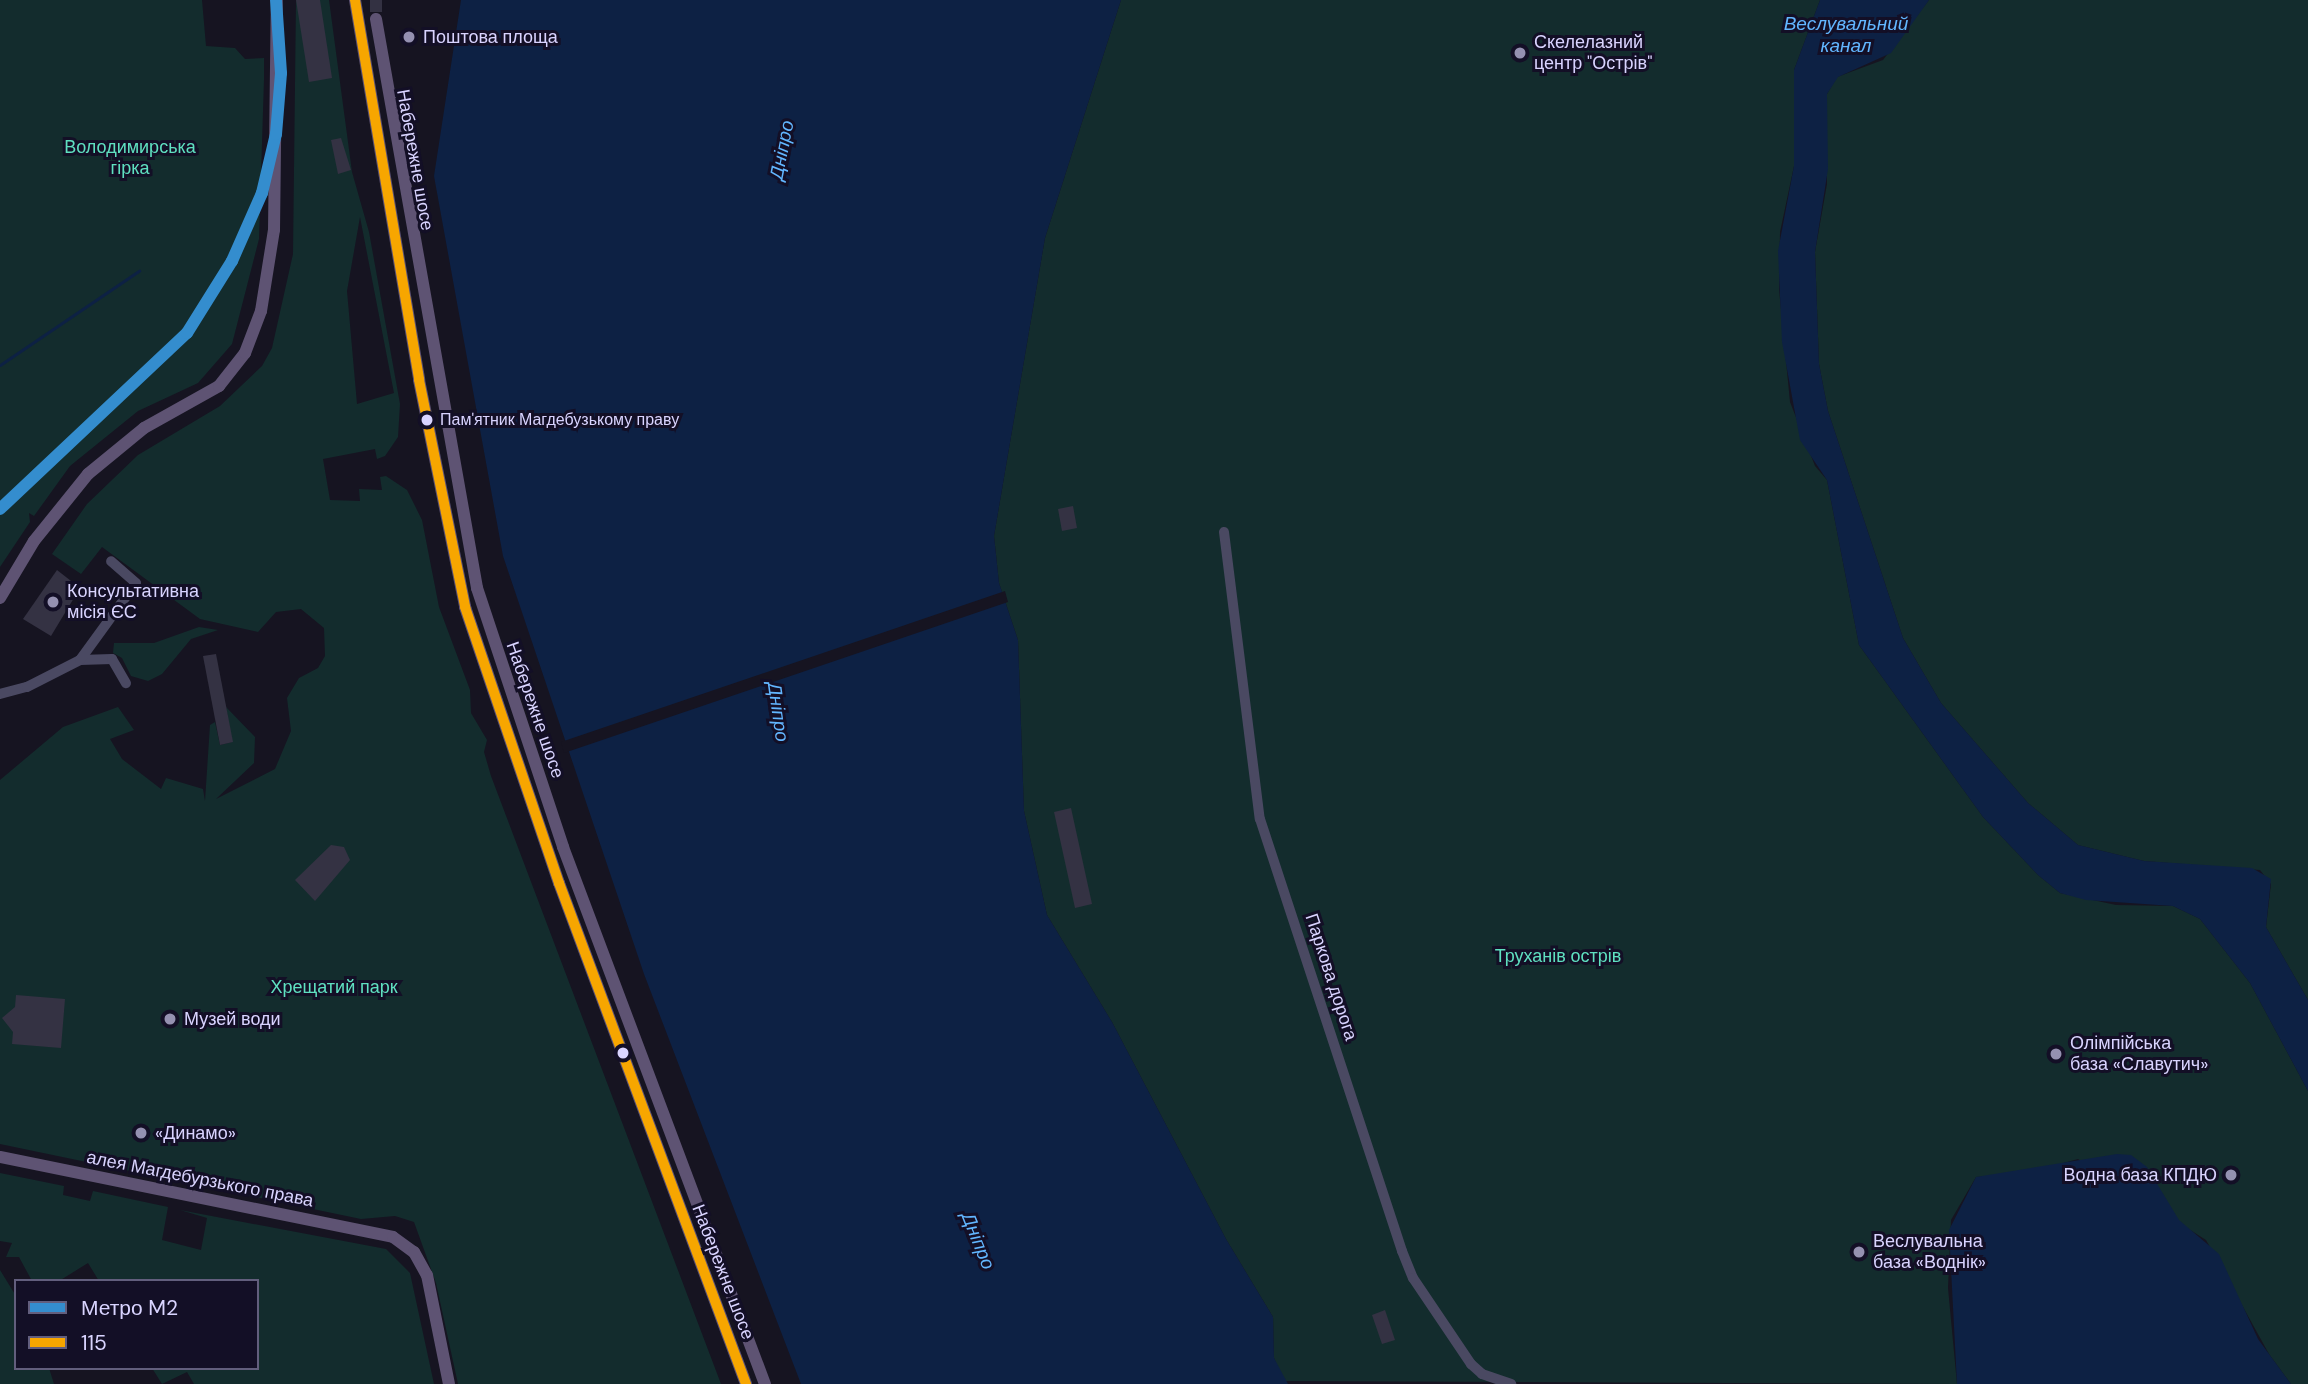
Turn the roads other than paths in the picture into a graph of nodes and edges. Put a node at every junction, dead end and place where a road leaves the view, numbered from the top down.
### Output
1 (277, 0) edge
2 (355, 0) edge
3 (376, 19) tunnel mouth
4 (1224, 532) dead end
5 (111, 561) dead end
6 (0, 598) edge
7 (80, 660) junction
8 (126, 683) dead end
9 (0, 694) edge
10 (0, 1157) edge
11 (449, 1384) edge
12 (747, 1384) edge
13 (765, 1384) edge
14 (1511, 1384) edge

1 - 6 main road
2 - 12 main road, Набережне шосе
3 - 13 main road, Набережне шосе
4 - 14 street, Паркова дорога
5 - 7 street
7 - 8 street
7 - 9 street
10 - 11 main road, алея Магдебурзького права

